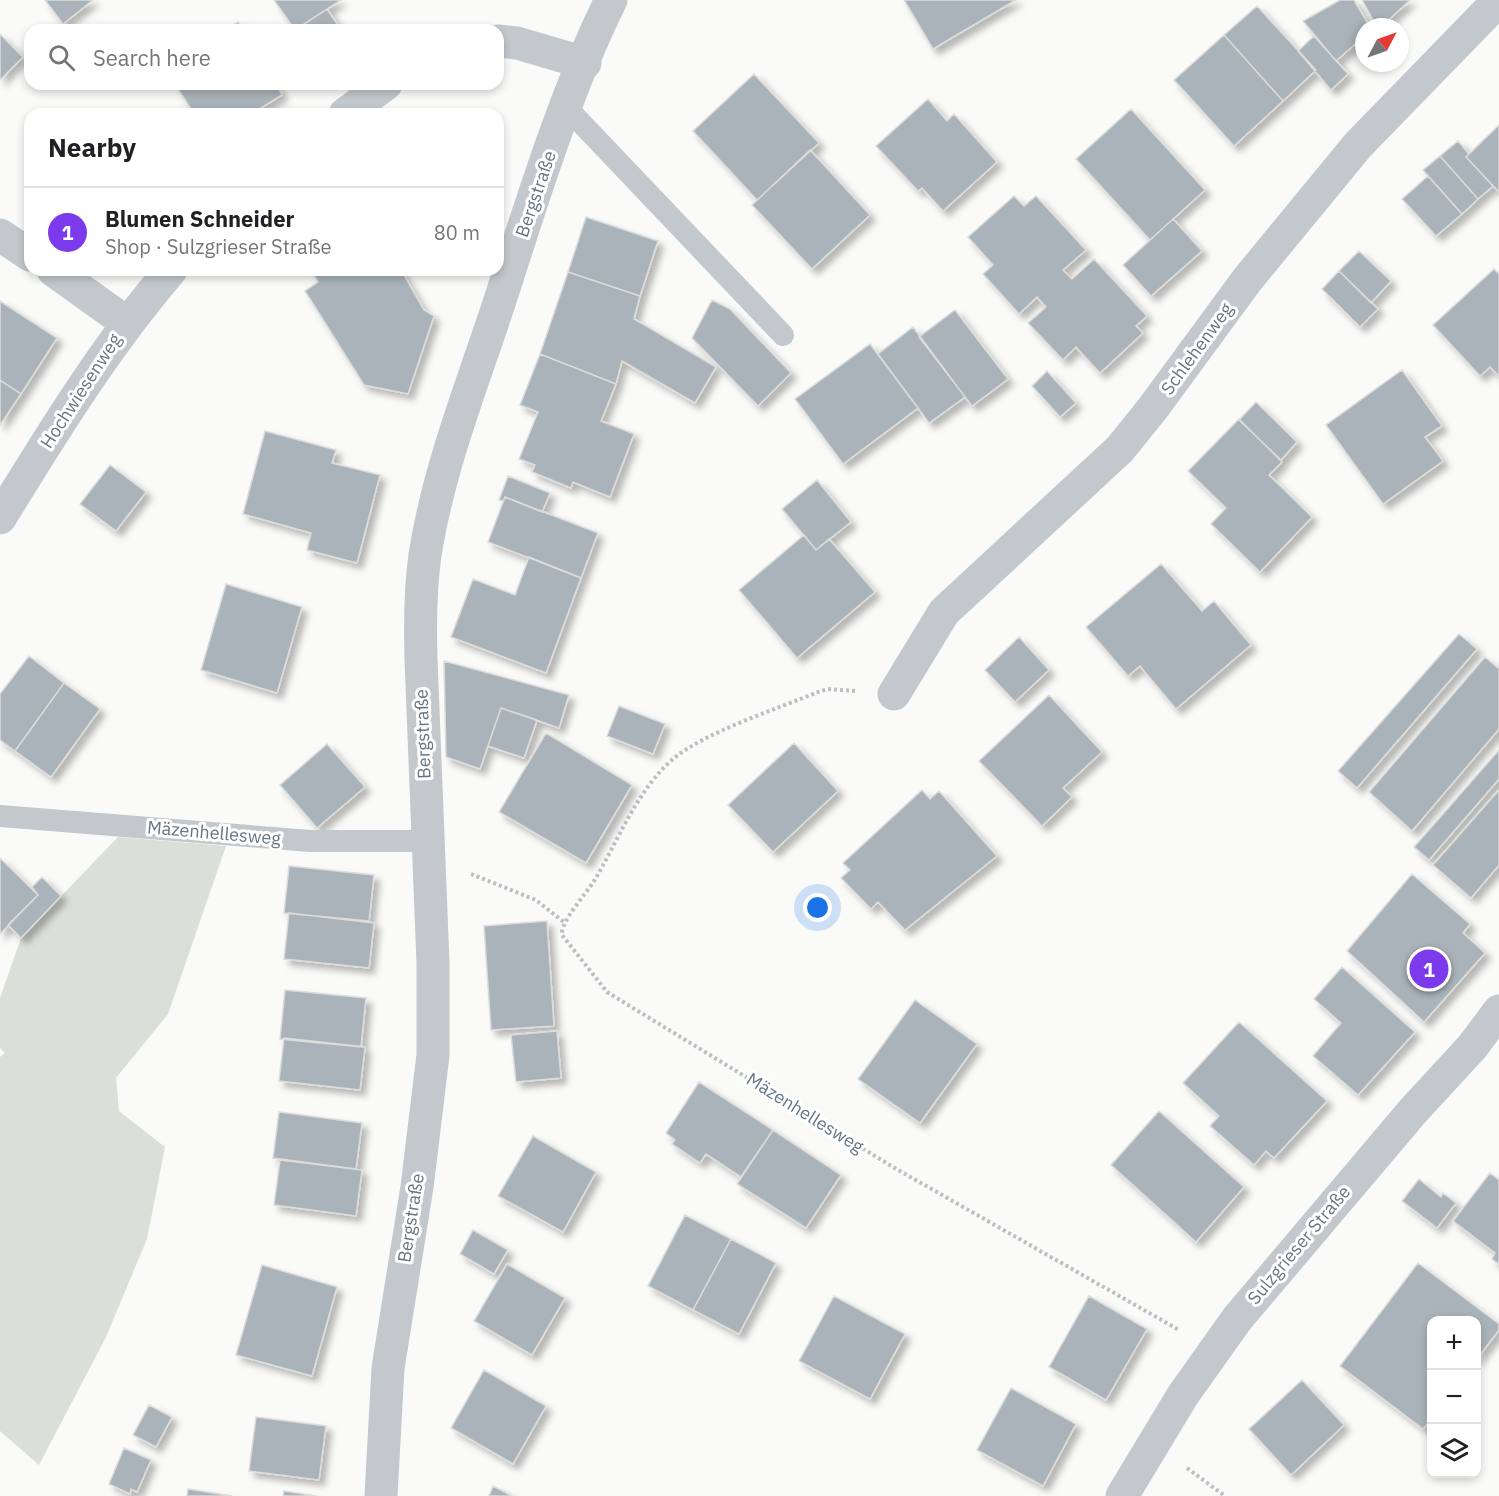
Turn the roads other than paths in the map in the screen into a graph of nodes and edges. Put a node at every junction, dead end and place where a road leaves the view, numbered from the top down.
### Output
1 (610, 0) edge
2 (1499, 0) edge
3 (504, 42) edge
4 (585, 63) junction
5 (378, 90) edge
6 (353, 108) edge
7 (567, 108) junction
8 (0, 235) edge
9 (24, 251) edge
10 (62, 276) edge
11 (166, 276) edge
12 (127, 322) junction
13 (783, 335) dead end
14 (0, 518) edge
15 (894, 694) road end
16 (0, 816) edge
17 (428, 849) junction
18 (1499, 1011) edge
19 (1485, 1051) edge
20 (381, 1496) edge
21 (1122, 1496) edge

1 - 4 street, Bergstraße
2 - 15 street, Schlehenweg
3 - 4 street
4 - 7 street, Bergstraße
5 - 6 street
7 - 13 lane
7 - 17 street, Bergstraße
8 - 9 street
10 - 12 street
11 - 12 street, Hochwiesenweg
12 - 14 street, Hochwiesenweg
16 - 17 lane, Mäzenhellesweg
17 - 20 street, Bergstraße
18 - 19 street, Sulzgrieser Straße
19 - 21 street, Sulzgrieser Straße

